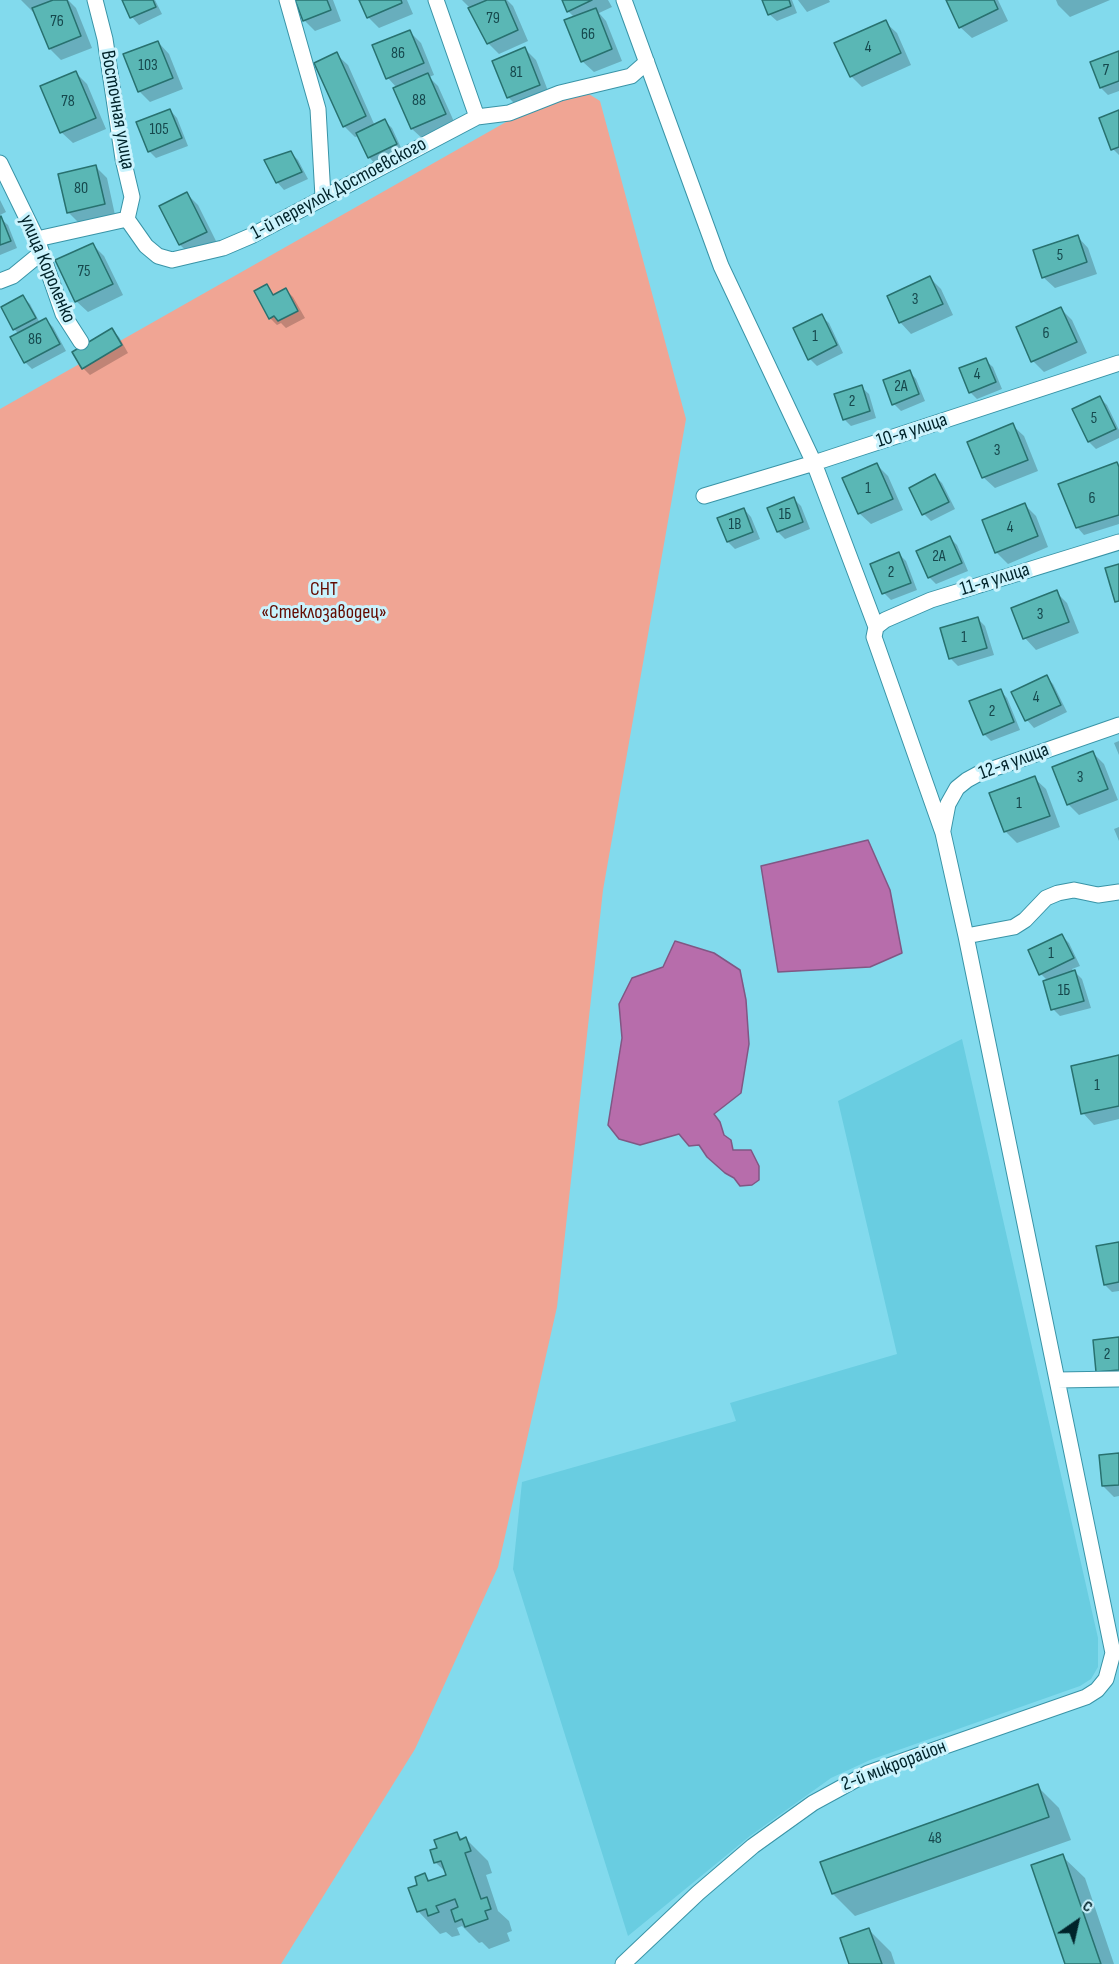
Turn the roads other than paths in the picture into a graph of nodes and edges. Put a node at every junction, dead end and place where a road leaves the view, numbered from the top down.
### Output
1 (95, 0) edge
2 (287, 0) edge
3 (436, 0) edge
4 (624, 0) edge
5 (647, 62) junction
6 (477, 117) junction
7 (0, 163) edge
8 (323, 197) junction
9 (127, 219) junction
10 (39, 246) junction
11 (0, 281) edge
12 (81, 342) dead end
13 (1119, 363) edge
14 (814, 463) junction
15 (704, 496) dead end
16 (1119, 542) edge
17 (876, 627) junction
18 (1119, 725) edge
19 (943, 833) junction
20 (1119, 892) edge
21 (966, 936) junction
22 (1119, 1379) edge
23 (1057, 1380) junction
24 (623, 1964) edge

1 - 9 street, Восточная улица
2 - 8 street
3 - 6 street
4 - 5 street
5 - 6 street, 1-й переулок Достоевского
5 - 14 street
6 - 8 street, 1-й переулок Достоевского
7 - 10 street, улица Короленко
8 - 9 street, 1-й переулок Достоевского
9 - 10 street
10 - 11 street
10 - 12 street, улица Короленко
13 - 14 street, 10-я улица
14 - 15 street, 10-я улица
14 - 17 street
16 - 17 street, 11-я улица
17 - 19 street
18 - 19 street, 12-я улица
19 - 21 street
20 - 21 street
21 - 23 street
22 - 23 street
23 - 24 street, 2-й микрорайон

